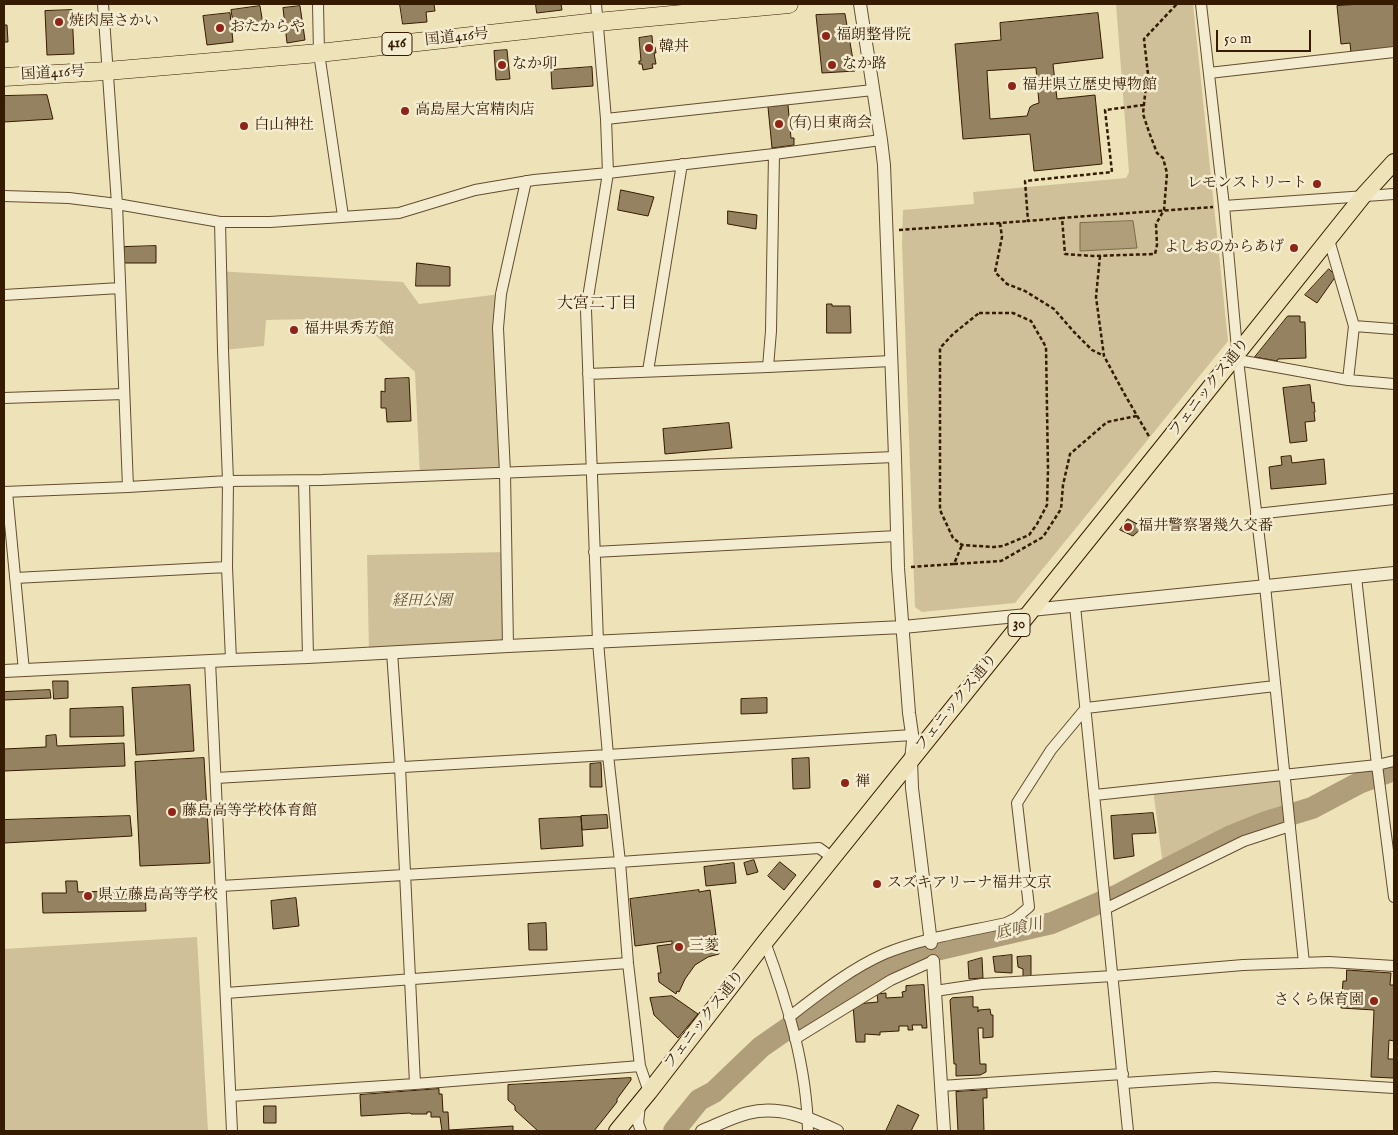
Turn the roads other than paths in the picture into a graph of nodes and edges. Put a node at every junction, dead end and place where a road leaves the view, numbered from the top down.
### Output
1 (103, 4) edge
2 (318, 4) edge
3 (596, 4) edge
4 (789, 4) edge
5 (860, 4) edge
6 (1201, 4) edge
7 (597, 22) junction
8 (1394, 52) edge
9 (318, 53) junction
10 (107, 71) junction
11 (1209, 73) junction
12 (4, 77) edge
13 (873, 90) junction
14 (606, 119) junction
15 (881, 140) junction
16 (774, 154) junction
17 (1394, 162) edge
18 (682, 164) junction
19 (608, 173) junction
20 (526, 181) junction
21 (1394, 194) edge
22 (4, 196) edge
23 (1363, 196) junction
24 (116, 204) junction
25 (1224, 206) junction
26 (343, 216) junction
27 (220, 222) junction
28 (1329, 240) junction
29 (120, 288) junction
30 (4, 295) edge
31 (1354, 326) junction
32 (1394, 329) edge
33 (1238, 356) junction
34 (891, 361) junction
35 (768, 367) junction
36 (648, 371) junction
37 (588, 374) junction
38 (1348, 380) junction
39 (1394, 384) edge
40 (124, 394) junction
41 (4, 398) edge
42 (895, 457) junction
43 (591, 469) junction
44 (505, 473) junction
45 (228, 481) junction
46 (304, 481) junction
47 (128, 487) junction
48 (5, 492) edge
49 (1394, 499) edge
50 (1256, 514) junction
51 (897, 536) junction
52 (594, 552) junction
53 (228, 567) junction
54 (1394, 573) edge
55 (1356, 577) junction
56 (15, 578) junction
57 (1265, 586) junction
58 (1075, 606) junction
59 (1029, 613) junction
60 (903, 628) junction
61 (598, 642) junction
62 (508, 646) junction
63 (392, 652) junction
64 (308, 658) junction
65 (230, 660) junction
66 (210, 661) junction
67 (24, 670) junction
68 (4, 671) edge
69 (1275, 686) junction
70 (1086, 708) junction
71 (912, 734) junction
72 (608, 756) junction
73 (911, 760) junction
74 (1394, 761) edge
75 (400, 767) junction
76 (1377, 767) junction
77 (1284, 774) junction
78 (216, 778) junction
79 (1095, 795) junction
80 (1289, 820) junction
81 (833, 858) junction
82 (620, 862) junction
83 (405, 874) junction
84 (221, 886) junction
85 (1394, 897) edge
86 (1107, 908) junction
87 (931, 941) junction
88 (765, 942) junction
89 (933, 961) joint
90 (628, 963) junction
91 (1304, 963) junction
92 (1394, 966) edge
93 (1113, 976) junction
94 (410, 979) junction
95 (935, 991) junction
96 (226, 993) junction
97 (789, 1017) junction
98 (795, 1039) junction
99 (640, 1066) junction
100 (1123, 1079) junction
101 (415, 1084) junction
102 (941, 1086) junction
103 (1394, 1088) edge
104 (231, 1096) junction
105 (645, 1098) junction
106 (808, 1117) junction
107 (232, 1131) edge
108 (617, 1131) edge
109 (641, 1131) edge
110 (702, 1131) edge
111 (808, 1131) edge
112 (837, 1131) edge
113 (944, 1131) edge
114 (1128, 1131) edge

1 - 10 street
2 - 9 street
3 - 7 street
4 - 7 highway, 国道416号 / 416
5 - 13 street
6 - 11 street
7 - 9 highway, 国道416号 / 416
7 - 14 street
8 - 11 street
9 - 10 highway, 国道416号 / 416
9 - 26 street
10 - 12 highway, 国道416号 / 416
10 - 24 street
11 - 25 street
13 - 14 street
13 - 15 street
14 - 19 street
15 - 16 street
15 - 34 street
16 - 18 street
16 - 35 street
17 - 23 main road, フェニックス通り / 30
18 - 19 street
18 - 36 street
19 - 20 street
19 - 37 street
20 - 26 street
20 - 44 street
21 - 23 street
22 - 24 street
23 - 25 street
23 - 28 main road, フェニックス通り / 30
24 - 27 street
24 - 29 street
25 - 33 street
26 - 27 street
27 - 45 street
28 - 31 street
28 - 33 main road, フェニックス通り / 30
29 - 30 street
29 - 40 street
31 - 32 street
31 - 38 street
33 - 38 street
33 - 50 street
33 - 59 main road, フェニックス通り / 30
34 - 35 street
34 - 42 street
35 - 36 street
36 - 37 street
37 - 43 street
38 - 39 street
40 - 41 street
40 - 47 street
42 - 43 street
42 - 51 street
43 - 44 street
43 - 52 street
44 - 46 street
44 - 62 street
45 - 46 street
45 - 47 street
45 - 53 street
46 - 64 street
47 - 48 street
48 - 56 street
49 - 50 street
50 - 57 street
51 - 52 street
51 - 60 street
52 - 61 street
53 - 56 street
53 - 65 street
54 - 55 street
55 - 57 street
55 - 76 street
56 - 67 street
57 - 58 street
57 - 69 street
58 - 59 street
58 - 70 street
59 - 60 street
59 - 73 main road, フェニックス通り / 30
60 - 61 street
60 - 71 street
61 - 62 street
61 - 72 street
62 - 63 street
63 - 64 street
63 - 75 street
64 - 65 street
65 - 66 street
66 - 67 street
66 - 78 street
67 - 68 street
69 - 70 street
69 - 77 street
70 - 79 street
70 - 87 street
71 - 72 street
71 - 73 street
72 - 75 street
72 - 82 street
73 - 81 main road, フェニックス通り / 30
73 - 87 street
74 - 76 street
75 - 78 street
75 - 83 street
76 - 77 street
76 - 85 street
77 - 79 street
77 - 80 street
78 - 84 street
79 - 86 street
80 - 86 street
80 - 91 street
81 - 82 street
81 - 88 main road, フェニックス通り / 30
82 - 83 street
82 - 90 street
83 - 84 street
83 - 94 street
84 - 96 street
86 - 93 street
87 - 97 street
88 - 97 street
88 - 105 main road, フェニックス通り / 30
89 - 95 street
89 - 98 street
90 - 94 street
90 - 99 street
91 - 92 street
91 - 93 street
93 - 95 street
93 - 100 street
94 - 96 street
94 - 101 street
95 - 102 street
96 - 104 street
97 - 98 street
98 - 106 street
99 - 101 street
99 - 105 street
100 - 102 street
100 - 103 street
100 - 114 street
101 - 104 street
102 - 113 street
104 - 107 street
105 - 108 main road, フェニックス通り / 30
105 - 109 street
106 - 110 street
106 - 111 street
106 - 112 street

